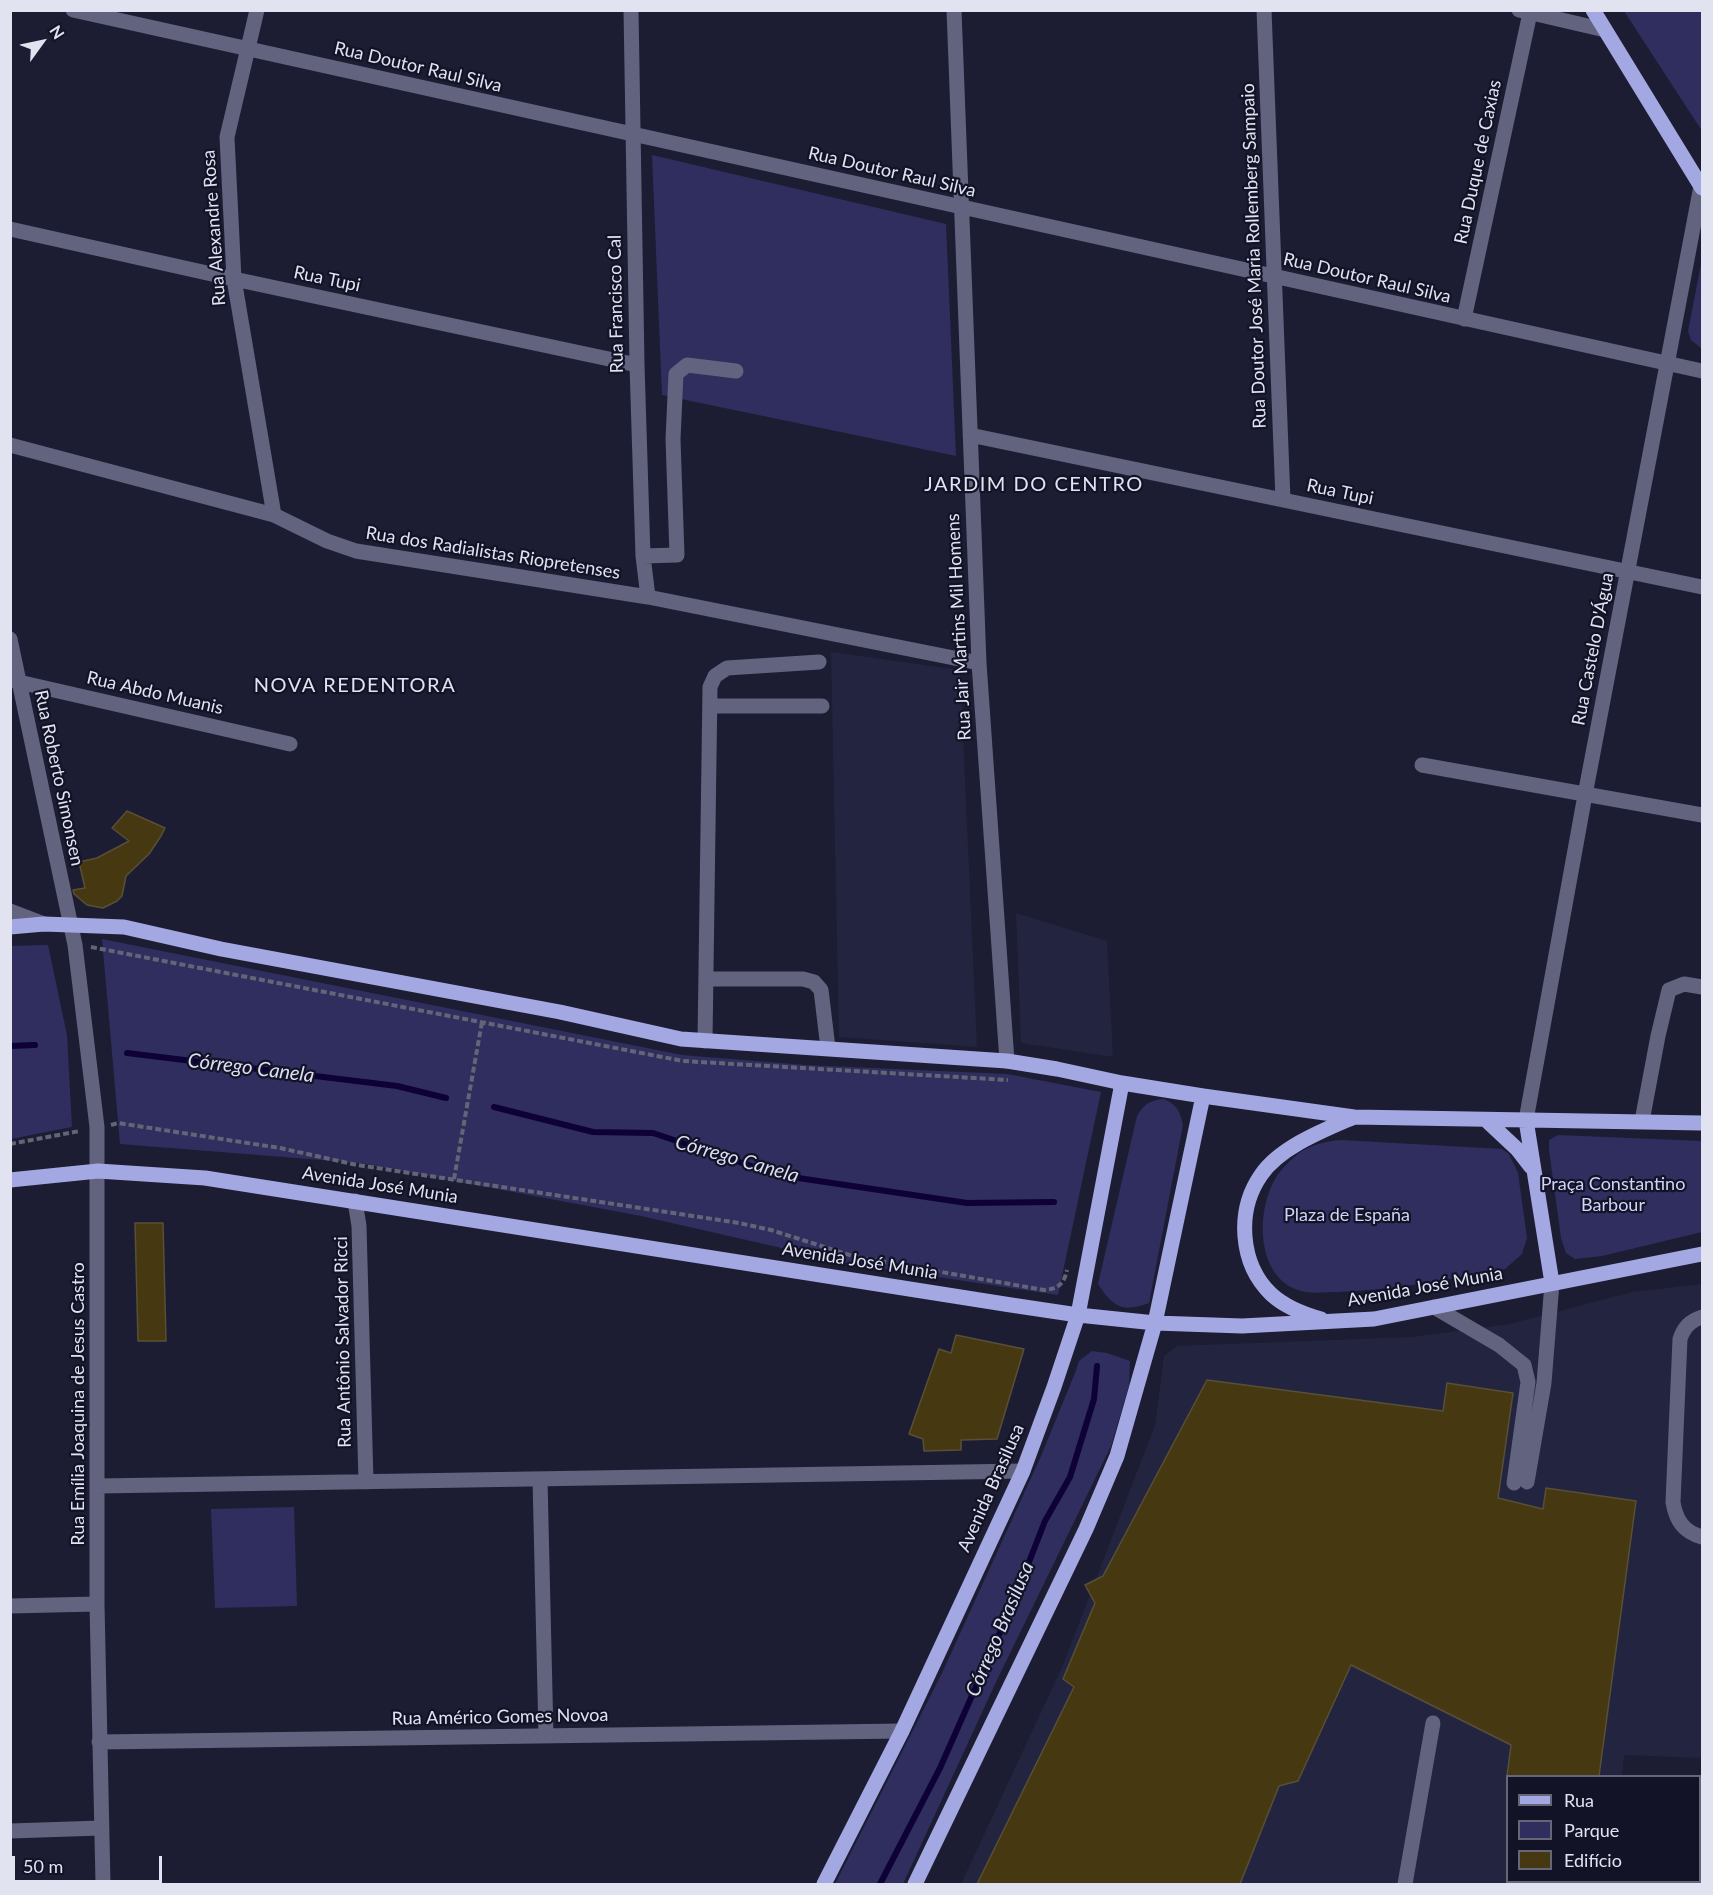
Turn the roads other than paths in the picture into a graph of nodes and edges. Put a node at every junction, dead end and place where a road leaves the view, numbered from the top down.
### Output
1 (73, 10) edge
2 (257, 10) edge
3 (631, 10) edge
4 (954, 10) edge
5 (1264, 10) edge
6 (1593, 10) edge
7 (1524, 12) edge
8 (1605, 30) junction
9 (248, 50) junction
10 (634, 135) junction
11 (1702, 187) edge
12 (960, 208) junction
13 (10, 229) edge
14 (1274, 277) junction
15 (234, 279) junction
16 (1464, 319) junction
17 (1667, 364) junction
18 (637, 365) junction
19 (736, 371) dead end
20 (1702, 371) edge
21 (970, 435) junction
22 (10, 445) edge
23 (1282, 500) junction
24 (274, 515) junction
25 (643, 556) junction
26 (1628, 572) junction
27 (1702, 587) edge
28 (648, 597) junction
29 (10, 639) edge
30 (819, 662) dead end
31 (979, 663) junction
32 (14, 681) edge
33 (710, 706) junction
34 (822, 706) dead end
35 (290, 744) dead end
36 (1422, 765) dead end
37 (1585, 795) junction
38 (1702, 816) edge
39 (10, 912) edge
40 (44, 924) junction
41 (70, 924) junction
42 (10, 927) edge
43 (706, 979) junction
44 (1702, 987) edge
45 (705, 1041) junction
46 (828, 1048) junction
47 (1007, 1061) junction
48 (1122, 1083) junction
49 (1203, 1096) junction
50 (1354, 1117) junction
51 (1486, 1120) junction
52 (1526, 1120) junction
53 (1642, 1121) junction
54 (1702, 1123) edge
55 (1533, 1169) junction
56 (98, 1171) junction
57 (10, 1180) edge
58 (355, 1201) junction
59 (1702, 1254) edge
60 (1552, 1283) junction
61 (1434, 1307) junction
62 (1078, 1315) junction
63 (1702, 1317) edge
64 (1329, 1321) junction
65 (1155, 1323) junction
66 (1023, 1471) junction
67 (540, 1479) junction
68 (366, 1482) junction
69 (98, 1486) junction
70 (1702, 1537) edge
71 (97, 1604) junction
72 (10, 1606) edge
73 (1433, 1723) dead end
74 (902, 1731) junction
75 (546, 1736) junction
76 (99, 1742) junction
77 (101, 1828) junction
78 (10, 1831) edge
79 (103, 1884) edge
80 (824, 1884) edge
81 (915, 1884) edge
82 (1405, 1884) edge

1 - 9 street, Rua Doutor Raul Silva
2 - 9 street, Rua Alexandre Rosa
3 - 10 street, Rua Francisco Cal
4 - 12 street, Rua Jair Martins Mil Homens
5 - 14 street, Rua Doutor José Maria Rollemberg Sampaio
6 - 8 main road
7 - 8 street
7 - 16 street, Rua Duque de Caxias
8 - 11 main road
9 - 10 street, Rua Doutor Raul Silva
9 - 15 street, Rua Alexandre Rosa
10 - 12 street, Rua Doutor Raul Silva
10 - 18 street, Rua Francisco Cal
11 - 17 street, Rua Castelo D'Água
12 - 14 street, Rua Doutor Raul Silva
12 - 21 street, Rua Jair Martins Mil Homens
13 - 15 street, Rua Tupi
14 - 16 street, Rua Doutor Raul Silva
14 - 23 street, Rua Doutor José Maria Rollemberg Sampaio
15 - 18 street, Rua Tupi
15 - 24 street, Rua Alexandre Rosa
16 - 17 street, Rua Doutor Raul Silva
17 - 20 street, Rua Doutor Raul Silva
17 - 26 street, Rua Castelo D'Água
18 - 25 street, Rua Francisco Cal
19 - 25 street
21 - 23 street, Rua Tupi
21 - 31 street, Rua Jair Martins Mil Homens
22 - 24 street, Rua dos Radialistas Riopretenses
23 - 26 street, Rua Tupi
24 - 28 street, Rua dos Radialistas Riopretenses
25 - 28 street, Rua Francisco Cal
26 - 27 street, Rua Tupi
26 - 37 street, Rua Castelo D'Água
28 - 31 street, Rua dos Radialistas Riopretenses
29 - 32 street, Rua Roberto Simonsen
30 - 33 street
31 - 47 street, Rua Jair Martins Mil Homens
32 - 35 street, Rua Abdo Muanis
32 - 41 street, Rua Roberto Simonsen
33 - 34 street
33 - 43 street
36 - 37 street
37 - 38 street
37 - 52 street, Rua Castelo D'Água
39 - 40 street
40 - 41 main road
40 - 42 main road
41 - 45 main road
41 - 56 street, Rua Emília Joaquina de Jesus Castro
43 - 45 street
43 - 46 street
44 - 53 street
45 - 46 main road
46 - 47 main road
47 - 48 main road
48 - 49 main road
48 - 62 main road, Avenida Brasilusa
49 - 50 main road
49 - 65 main road
50 - 51 main road
50 - 64 main road
51 - 52 main road
51 - 55 main road
52 - 53 main road
52 - 55 main road
53 - 54 main road
55 - 60 main road
56 - 57 main road, Avenida José Munia
56 - 58 main road, Avenida José Munia
56 - 69 street, Rua Emília Joaquina de Jesus Castro
58 - 62 main road, Avenida José Munia
58 - 68 street, Rua Antônio Salvador Ricci
59 - 60 main road, Avenida José Munia
60 - 61 main road, Avenida José Munia
60 - 61 street
61 - 64 main road, Avenida José Munia
62 - 65 main road, Avenida José Munia
62 - 66 main road, Avenida Brasilusa
63 - 70 street
64 - 65 main road, Avenida José Munia
65 - 81 main road
66 - 67 street
66 - 74 main road, Avenida Brasilusa
67 - 68 street
67 - 75 street
68 - 69 street
69 - 71 street, Rua Emília Joaquina de Jesus Castro
71 - 72 street
71 - 76 street, Rua Emília Joaquina de Jesus Castro
73 - 82 street
74 - 75 street, Rua Américo Gomes Novoa
74 - 80 main road, Avenida Brasilusa
75 - 76 street, Rua Américo Gomes Novoa
76 - 77 street, Rua Emília Joaquina de Jesus Castro
77 - 78 street
77 - 79 street, Rua Emília Joaquina de Jesus Castro

